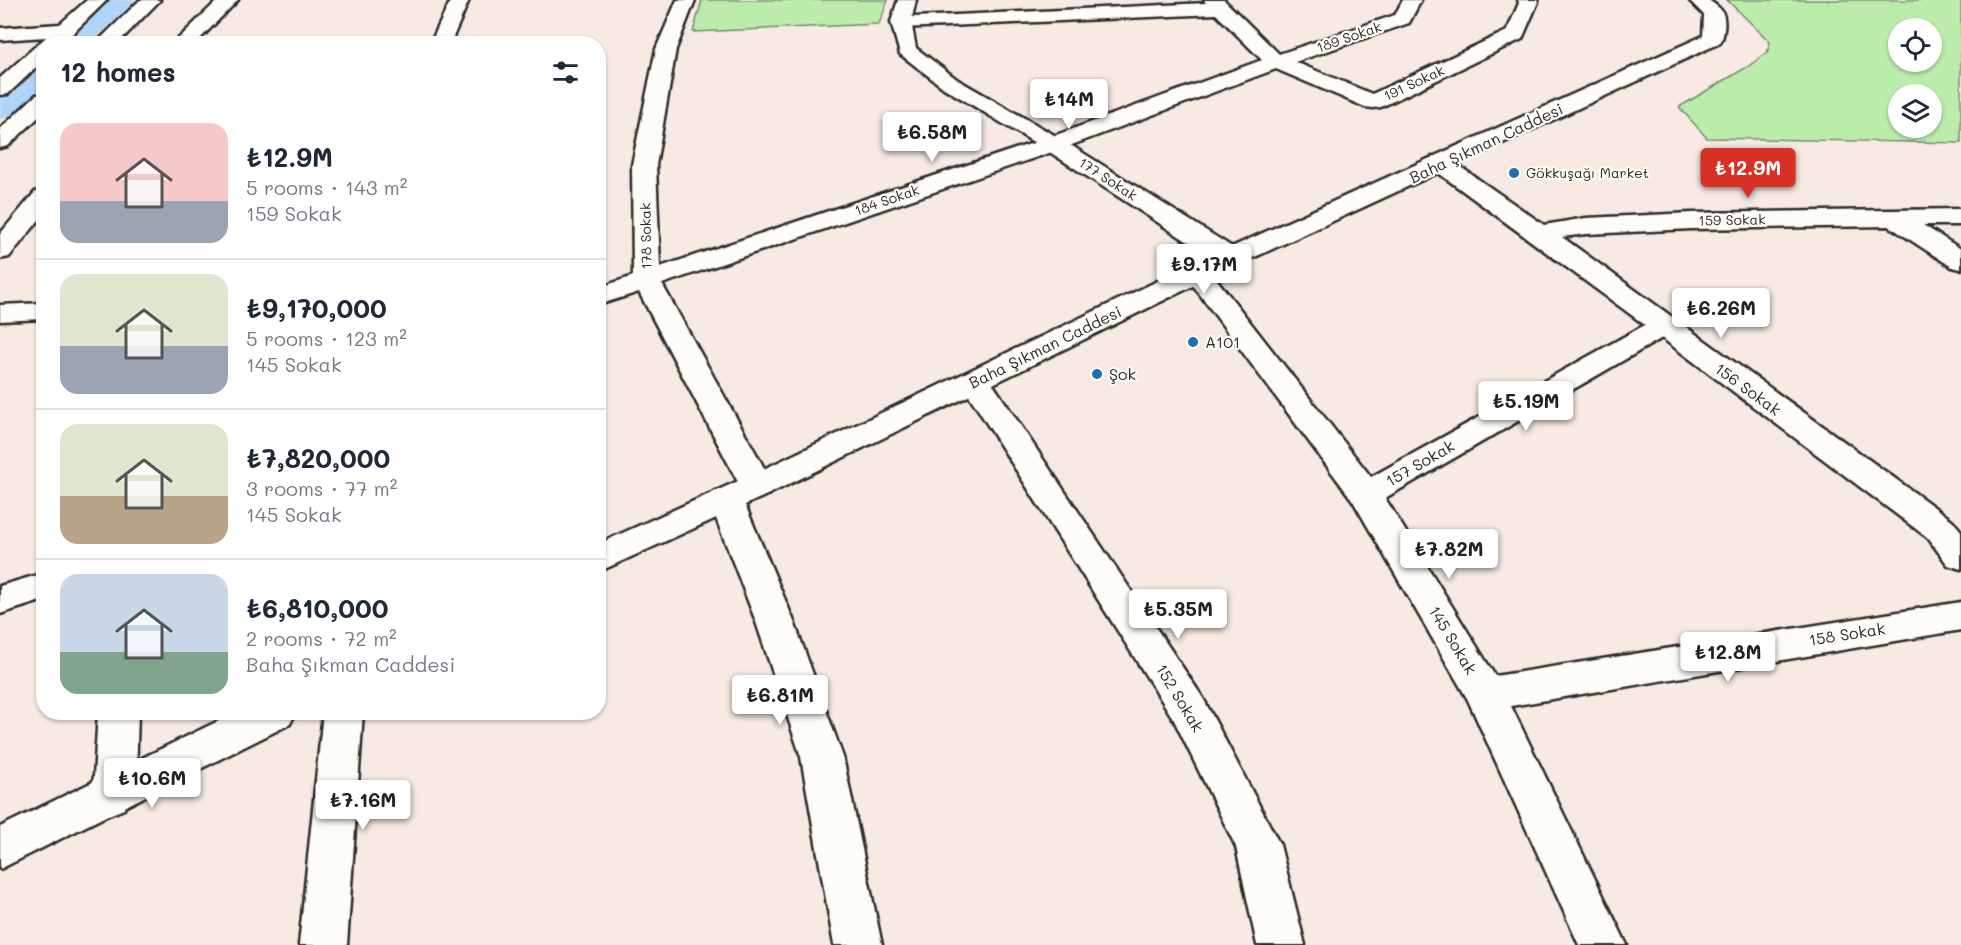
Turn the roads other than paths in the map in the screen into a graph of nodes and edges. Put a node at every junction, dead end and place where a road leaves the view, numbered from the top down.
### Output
1 (98, 0) edge
2 (151, 0) edge
3 (229, 0) edge
4 (460, 0) edge
5 (686, 0) edge
6 (1412, 0) edge
7 (1527, 0) edge
8 (1698, 0) edge
9 (1216, 4) edge
10 (904, 11) edge
11 (65, 30) junction
12 (0, 34) edge
13 (59, 36) edge
14 (113, 36) edge
15 (191, 36) edge
16 (445, 36) edge
17 (36, 56) edge
18 (1276, 62) junction
19 (0, 89) edge
20 (36, 108) edge
21 (0, 141) edge
22 (1053, 144) junction
23 (1442, 164) junction
24 (36, 207) edge
25 (1961, 216) edge
26 (1894, 218) junction
27 (1539, 233) junction
28 (0, 251) edge
29 (1231, 258) junction
30 (1961, 261) edge
31 (1197, 273) junction
32 (646, 281) junction
33 (606, 294) edge
34 (36, 311) edge
35 (0, 313) edge
36 (1663, 326) junction
37 (975, 381) junction
38 (741, 493) junction
39 (1366, 494) junction
40 (606, 555) edge
41 (1961, 556) edge
42 (36, 589) edge
43 (0, 600) edge
44 (1961, 616) edge
45 (1485, 694) junction
46 (118, 720) edge
47 (260, 720) edge
48 (342, 720) edge
49 (109, 796) junction
50 (0, 849) edge
51 (323, 945) edge
52 (858, 945) edge
53 (1281, 945) edge
54 (1603, 945) edge

1 - 11 street
2 - 14 street
3 - 15 street
4 - 16 street
5 - 32 street, 178 Sokak
6 - 18 street, 189 Sokak
7 - 18 street, 191 Sokak
8 - 23 street, Baha Şıkman Caddesi
9 - 10 street
9 - 18 street
10 - 22 street, 177 Sokak
11 - 12 street
11 - 13 street
17 - 19 street
18 - 22 street, 184 Sokak
20 - 21 street
22 - 29 street, 177 Sokak
22 - 32 street, 184 Sokak
23 - 27 street, 156 Sokak
23 - 29 street, Baha Şıkman Caddesi
24 - 28 street
25 - 26 street, 159 Sokak
26 - 27 street, 159 Sokak
26 - 30 street
27 - 36 street, 156 Sokak
29 - 31 street, Baha Şıkman Caddesi
31 - 37 street, Baha Şıkman Caddesi
31 - 39 street, 145 Sokak
32 - 33 street, 184 Sokak
32 - 38 street, 178 Sokak
34 - 35 street
36 - 39 street, 157 Sokak
36 - 41 street, 156 Sokak
37 - 38 street, Baha Şıkman Caddesi
37 - 53 street, 152 Sokak
38 - 40 street, Baha Şıkman Caddesi
38 - 52 street, 178 Sokak
39 - 45 street, 145 Sokak
42 - 43 street
44 - 45 street, 158 Sokak
45 - 54 street, 145 Sokak
46 - 49 street
47 - 49 street
48 - 51 street
49 - 50 street

